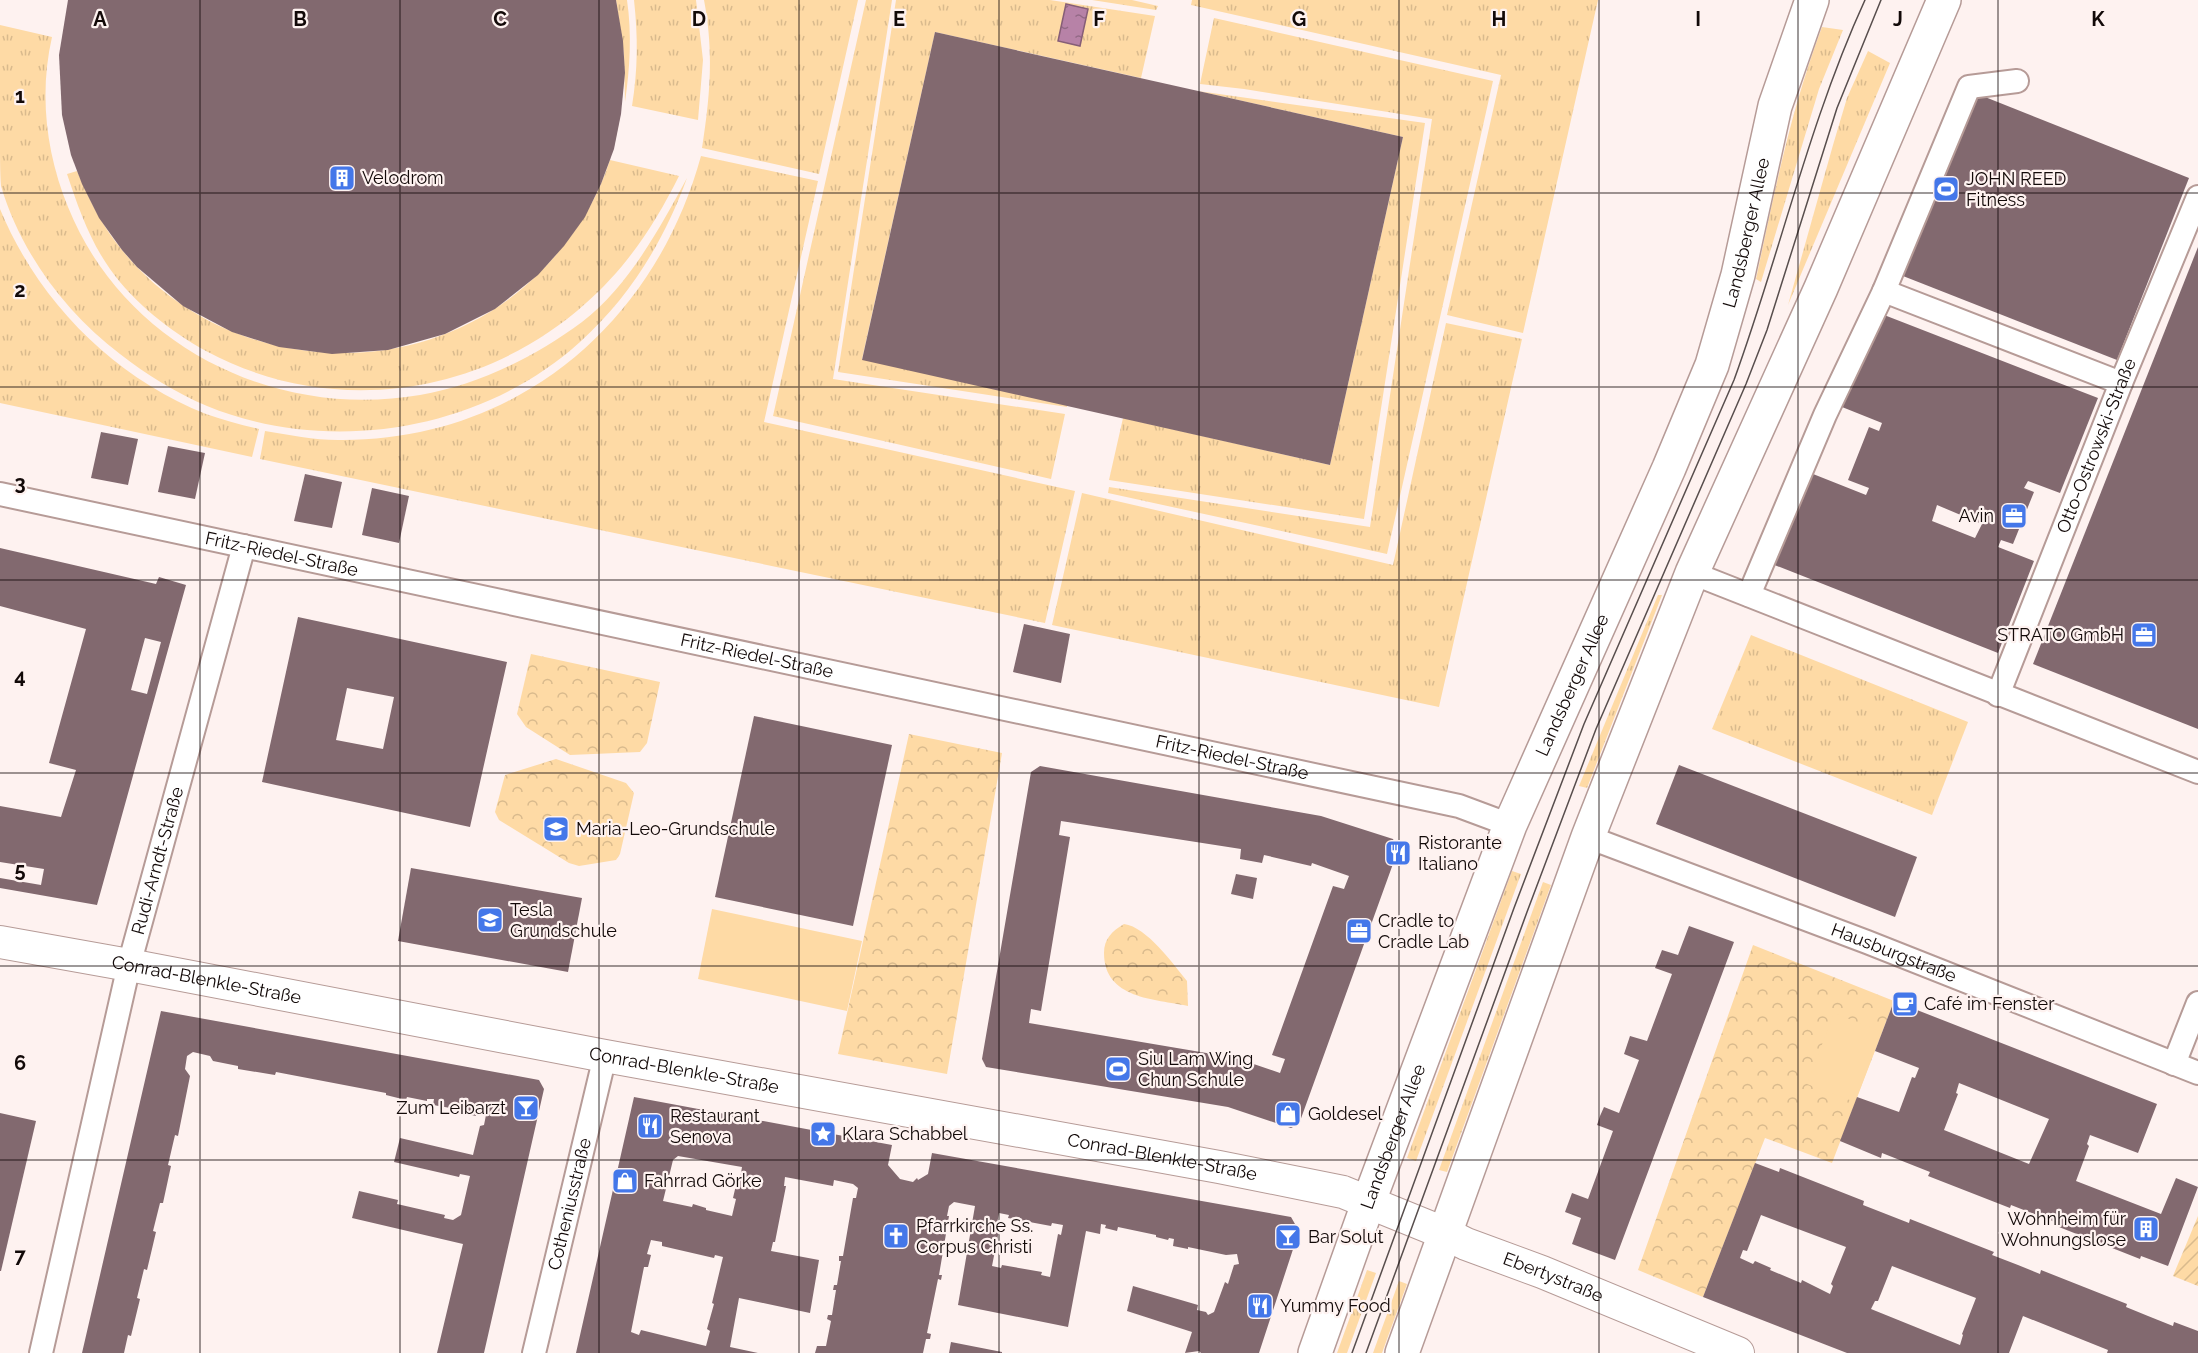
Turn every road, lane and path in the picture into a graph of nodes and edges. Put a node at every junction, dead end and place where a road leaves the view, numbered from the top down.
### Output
1 (1944, 0) edge
2 (1810, 6) edge
3 (2017, 81) dead end
4 (2198, 197) edge
5 (1884, 291) junction
6 (2121, 383) junction
7 (0, 494) edge
8 (244, 546) junction
9 (1692, 573) junction
10 (1749, 595) junction
11 (1998, 695) junction
12 (2198, 772) edge
13 (1510, 825) junction
14 (1588, 837) junction
15 (0, 942) edge
16 (129, 965) junction
17 (2198, 1003) edge
18 (604, 1056) junction
19 (2174, 1064) junction
20 (2198, 1073) edge
21 (1368, 1201) junction
22 (1444, 1233) junction
23 (41, 1353) edge
24 (534, 1353) edge
25 (1315, 1353) edge
26 (1401, 1353) edge
27 (1738, 1353) edge

1 - 9 main road
2 - 13 main road, Landsberger Allee
3 - 5 street
4 - 6 street, Otto-Ostrowski-Straße
5 - 6 street
5 - 10 street
6 - 11 street, Otto-Ostrowski-Straße
7 - 8 street, Fritz-Riedel-Straße
8 - 13 street, Fritz-Riedel-Straße
8 - 16 street, Rudi-Arndt-Straße
9 - 10 street
9 - 14 main road
10 - 11 street
11 - 12 street
13 - 21 main road, Landsberger Allee
14 - 19 street, Hausburgstraße
14 - 22 main road
15 - 16 street, Conrad-Blenkle-Straße
16 - 18 street, Conrad-Blenkle-Straße
16 - 23 street, Rudi-Arndt-Straße
17 - 19 street
18 - 21 street, Conrad-Blenkle-Straße
18 - 24 street, Cotheniusstraße
19 - 20 street, Hausburgstraße
21 - 22 street, Ebertystraße
21 - 25 main road, Landsberger Allee
22 - 26 main road
22 - 27 street, Ebertystraße

